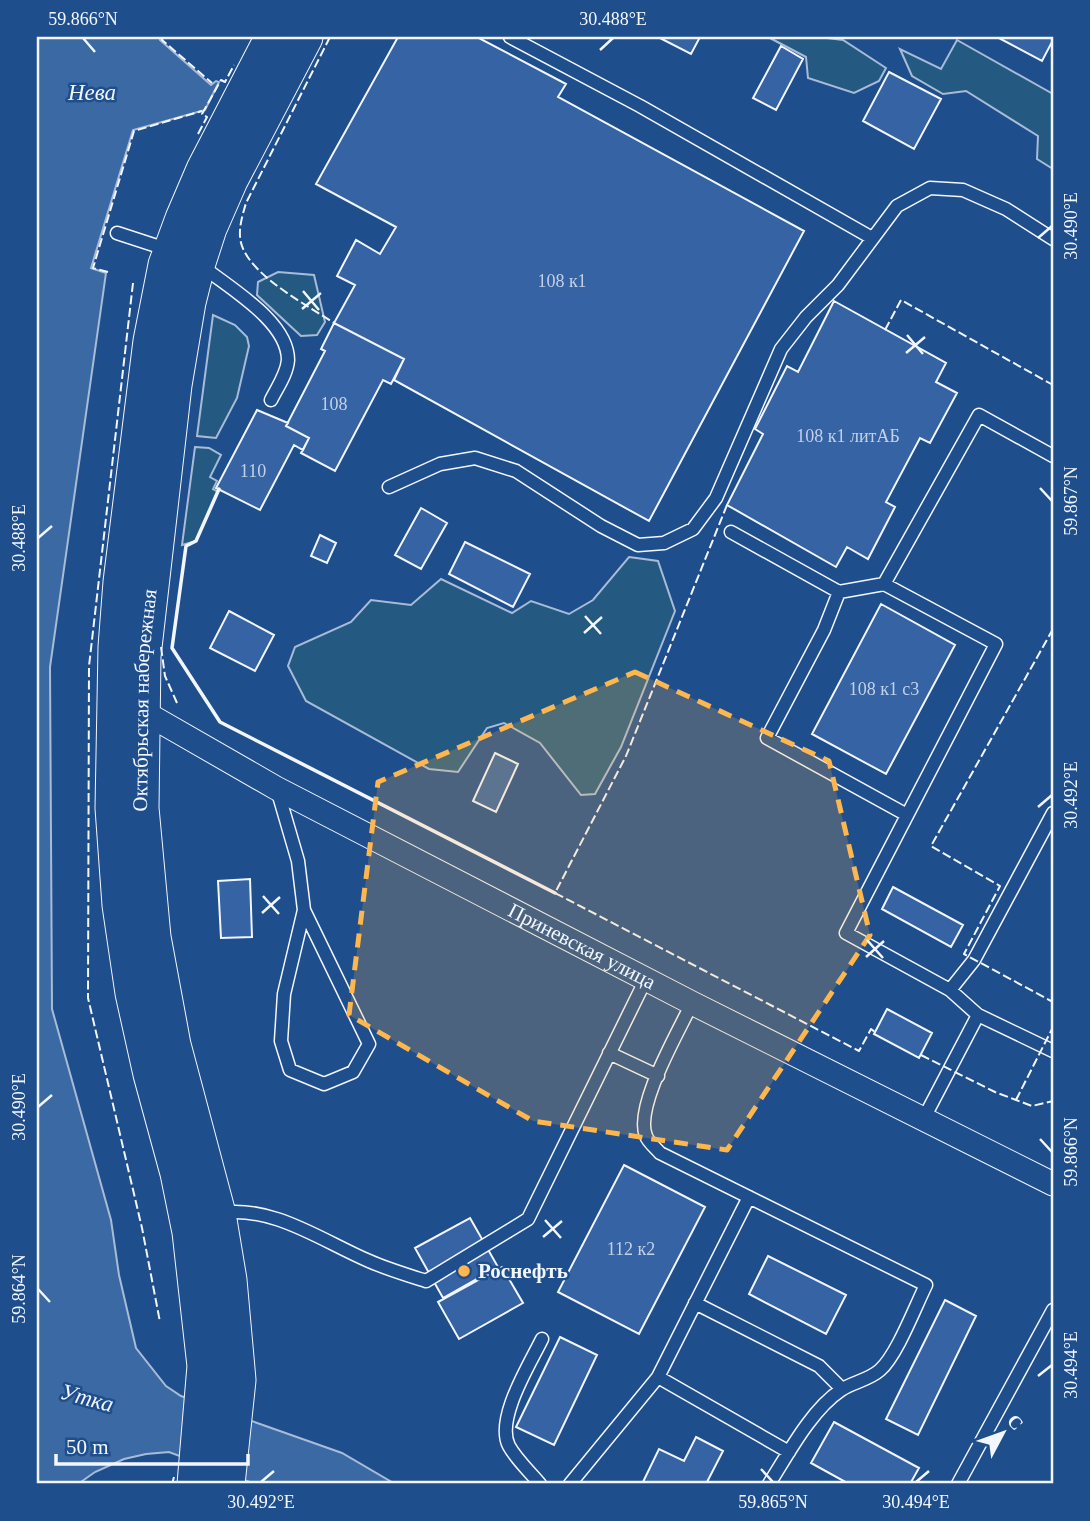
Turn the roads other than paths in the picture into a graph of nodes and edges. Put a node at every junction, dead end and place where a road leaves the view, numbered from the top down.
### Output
1 (510, 37) edge
2 (278, 38) edge
3 (117, 233) dead end
4 (872, 238) junction
5 (1053, 239) edge
6 (184, 257) junction
7 (271, 400) dead end
8 (1053, 456) edge
9 (389, 486) dead end
10 (731, 532) dead end
11 (884, 584) junction
12 (839, 593) junction
13 (129, 710) junction
14 (276, 788) junction
15 (1053, 813) edge
16 (907, 815) junction
17 (304, 909) junction
18 (646, 979) junction
19 (950, 989) junction
20 (692, 1003) junction
21 (978, 1015) junction
22 (1053, 1051) edge
23 (609, 1053) junction
24 (658, 1076) junction
25 (924, 1118) junction
26 (1053, 1184) edge
27 (749, 1197) junction
28 (217, 1214) junction
29 (695, 1303) junction
30 (1053, 1310) edge
31 (542, 1339) dead end
32 (222, 1373) junction
33 (658, 1377) junction
34 (842, 1389) junction
35 (789, 1452) junction
36 (196, 1484) edge
37 (226, 1484) edge
38 (540, 1484) edge
39 (570, 1484) edge
40 (769, 1484) edge
41 (958, 1484) edge

1 - 4 lane
2 - 6 main road, Октябрьская набережная
3 - 6 lane
4 - 5 lane
4 - 9 lane
6 - 7 lane
6 - 13 main road, Октябрьская набережная
8 - 11 lane
10 - 12 lane
11 - 12 lane
11 - 16 lane
12 - 16 lane
13 - 14 street, Приневская улица
13 - 28 main road, Октябрьская набережная
13 - 32 main road, Октябрьская набережная
14 - 17 lane
14 - 18 street, Приневская улица
15 - 19 lane
16 - 19 lane
17 - 17 lane
18 - 20 street, Приневская улица
18 - 23 lane
19 - 21 lane
20 - 24 lane
20 - 25 street, Приневская улица
21 - 22 lane
21 - 25 lane
23 - 24 lane
23 - 28 lane
24 - 27 lane
25 - 26 street, Приневская улица
27 - 29 lane
27 - 34 lane
28 - 32 main road, Октябрьская набережная
29 - 33 lane
29 - 34 lane
30 - 41 lane
31 - 38 lane
32 - 36 main road
32 - 37 main road
33 - 35 lane
33 - 39 lane
34 - 35 lane
35 - 40 lane

